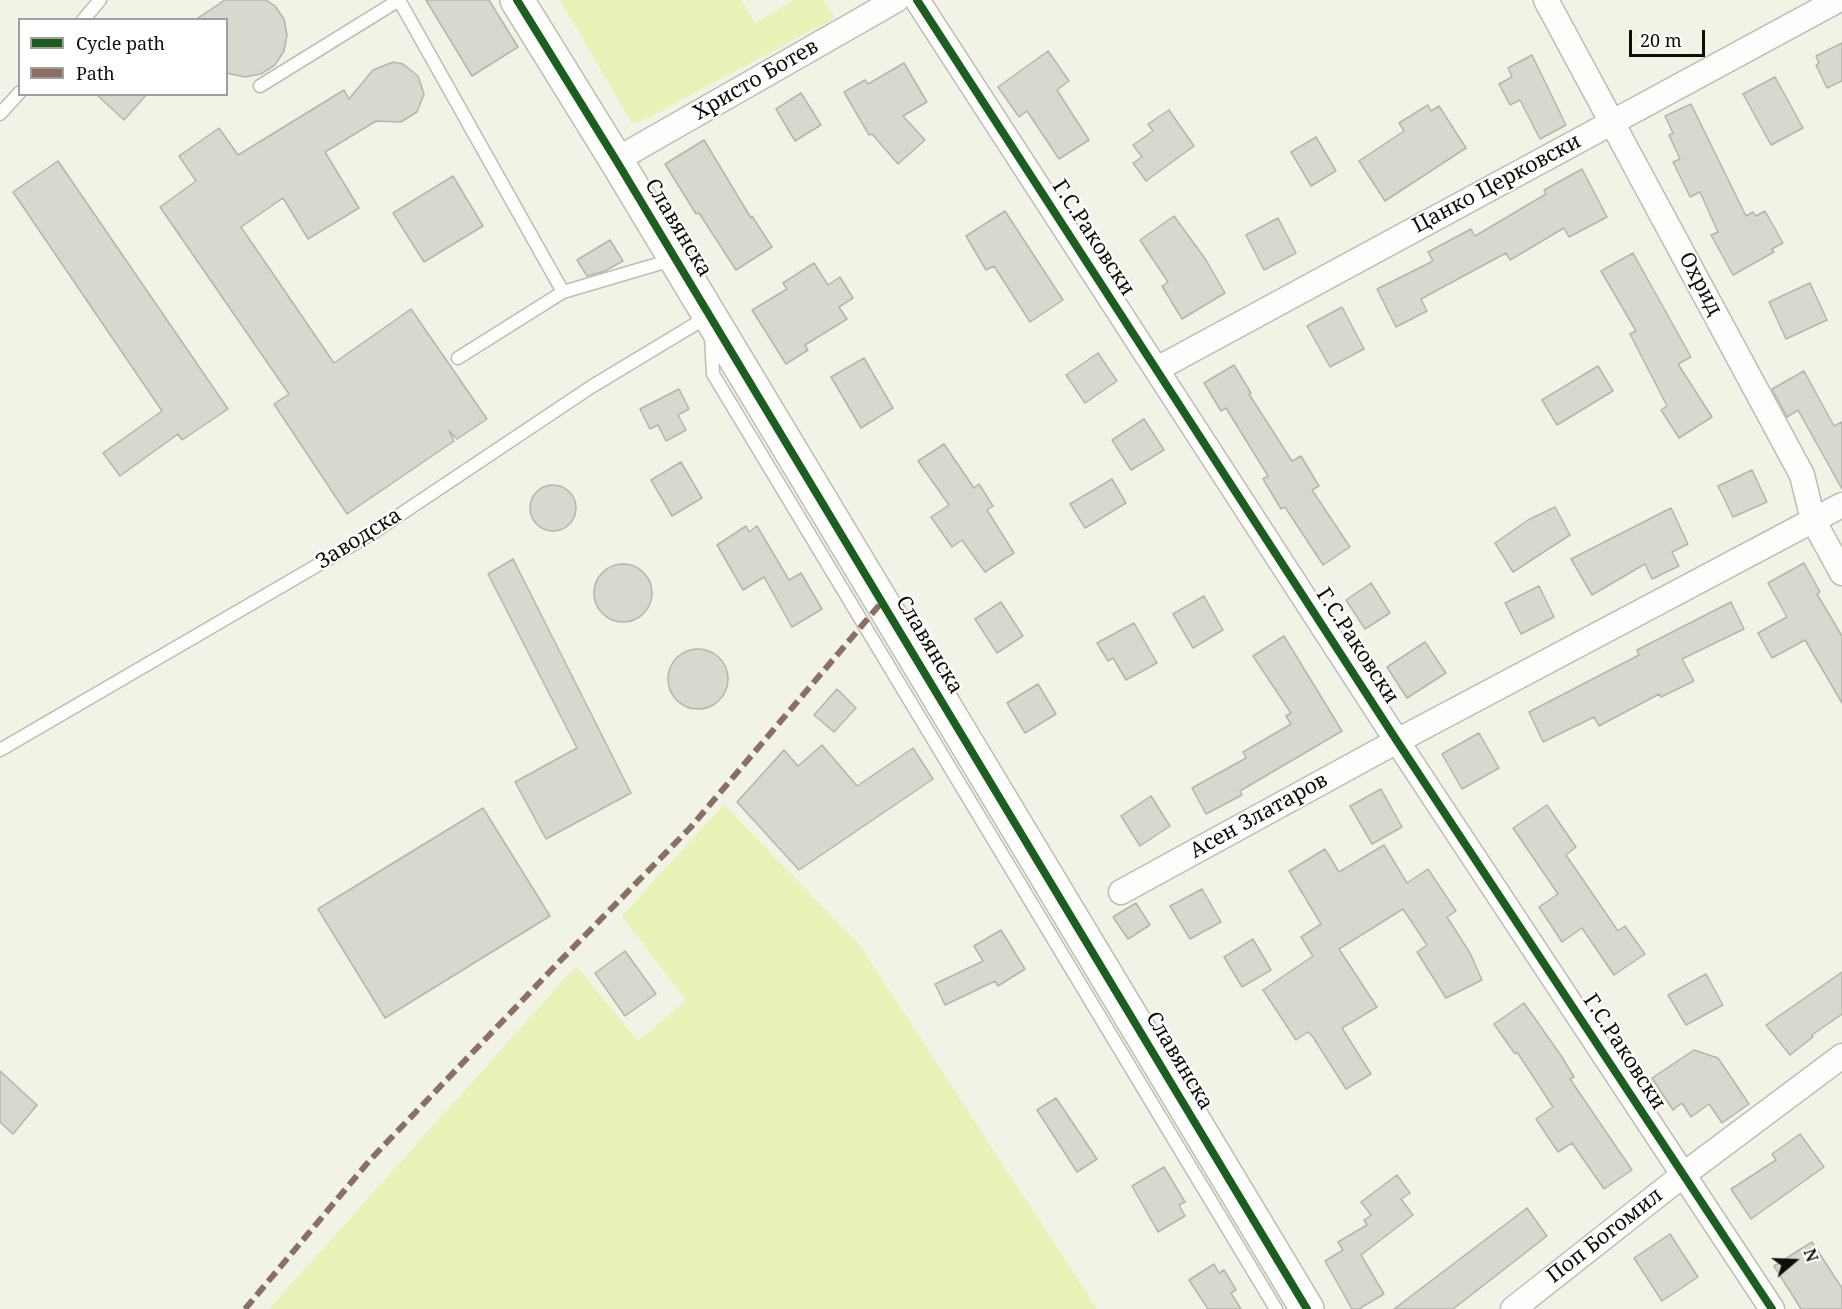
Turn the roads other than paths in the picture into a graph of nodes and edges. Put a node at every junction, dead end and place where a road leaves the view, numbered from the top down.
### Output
1 (100, 0) edge
2 (399, 0) edge
3 (517, 0) edge
4 (896, 0) edge
5 (916, 0) edge
6 (1546, 0) edge
7 (1838, 0) edge
8 (85, 18) edge
9 (260, 86) dead end
10 (18, 94) edge
11 (0, 114) edge
12 (1614, 122) junction
13 (616, 160) junction
14 (675, 258) junction
15 (563, 292) junction
16 (710, 315) junction
17 (458, 358) dead end
18 (1157, 369) junction
19 (1842, 505) edge
20 (1813, 520) junction
21 (1842, 573) edge
22 (1397, 741) junction
23 (0, 750) edge
24 (1121, 892) dead end
25 (1842, 1056) edge
26 (1683, 1175) junction
27 (1276, 1309) edge
28 (1307, 1309) edge
29 (1514, 1309) edge
30 (1772, 1309) edge

1 - 8 lane
2 - 9 lane
2 - 15 lane
3 - 13 street, Славянска
4 - 13 street, Христо Ботев
5 - 18 street, Г.С.Раковски
6 - 12 street, Охрид
7 - 12 street, Цанко Церковски
10 - 11 lane
12 - 18 street, Цанко Церковски
12 - 20 street, Охрид
13 - 14 street, Славянска
14 - 15 lane
14 - 16 street, Славянска
15 - 17 lane
16 - 23 lane, Заводска
16 - 27 lane
16 - 28 street, Славянска
18 - 22 street, Г.С.Раковски
19 - 20 street
20 - 21 street, Охрид
20 - 22 street, Асен Златаров
22 - 24 street, Асен Златаров
22 - 26 street, Г.С.Раковски
25 - 26 street, Поп Богомил
26 - 29 street, Поп Богомил
26 - 30 street, Г.С.Раковски

